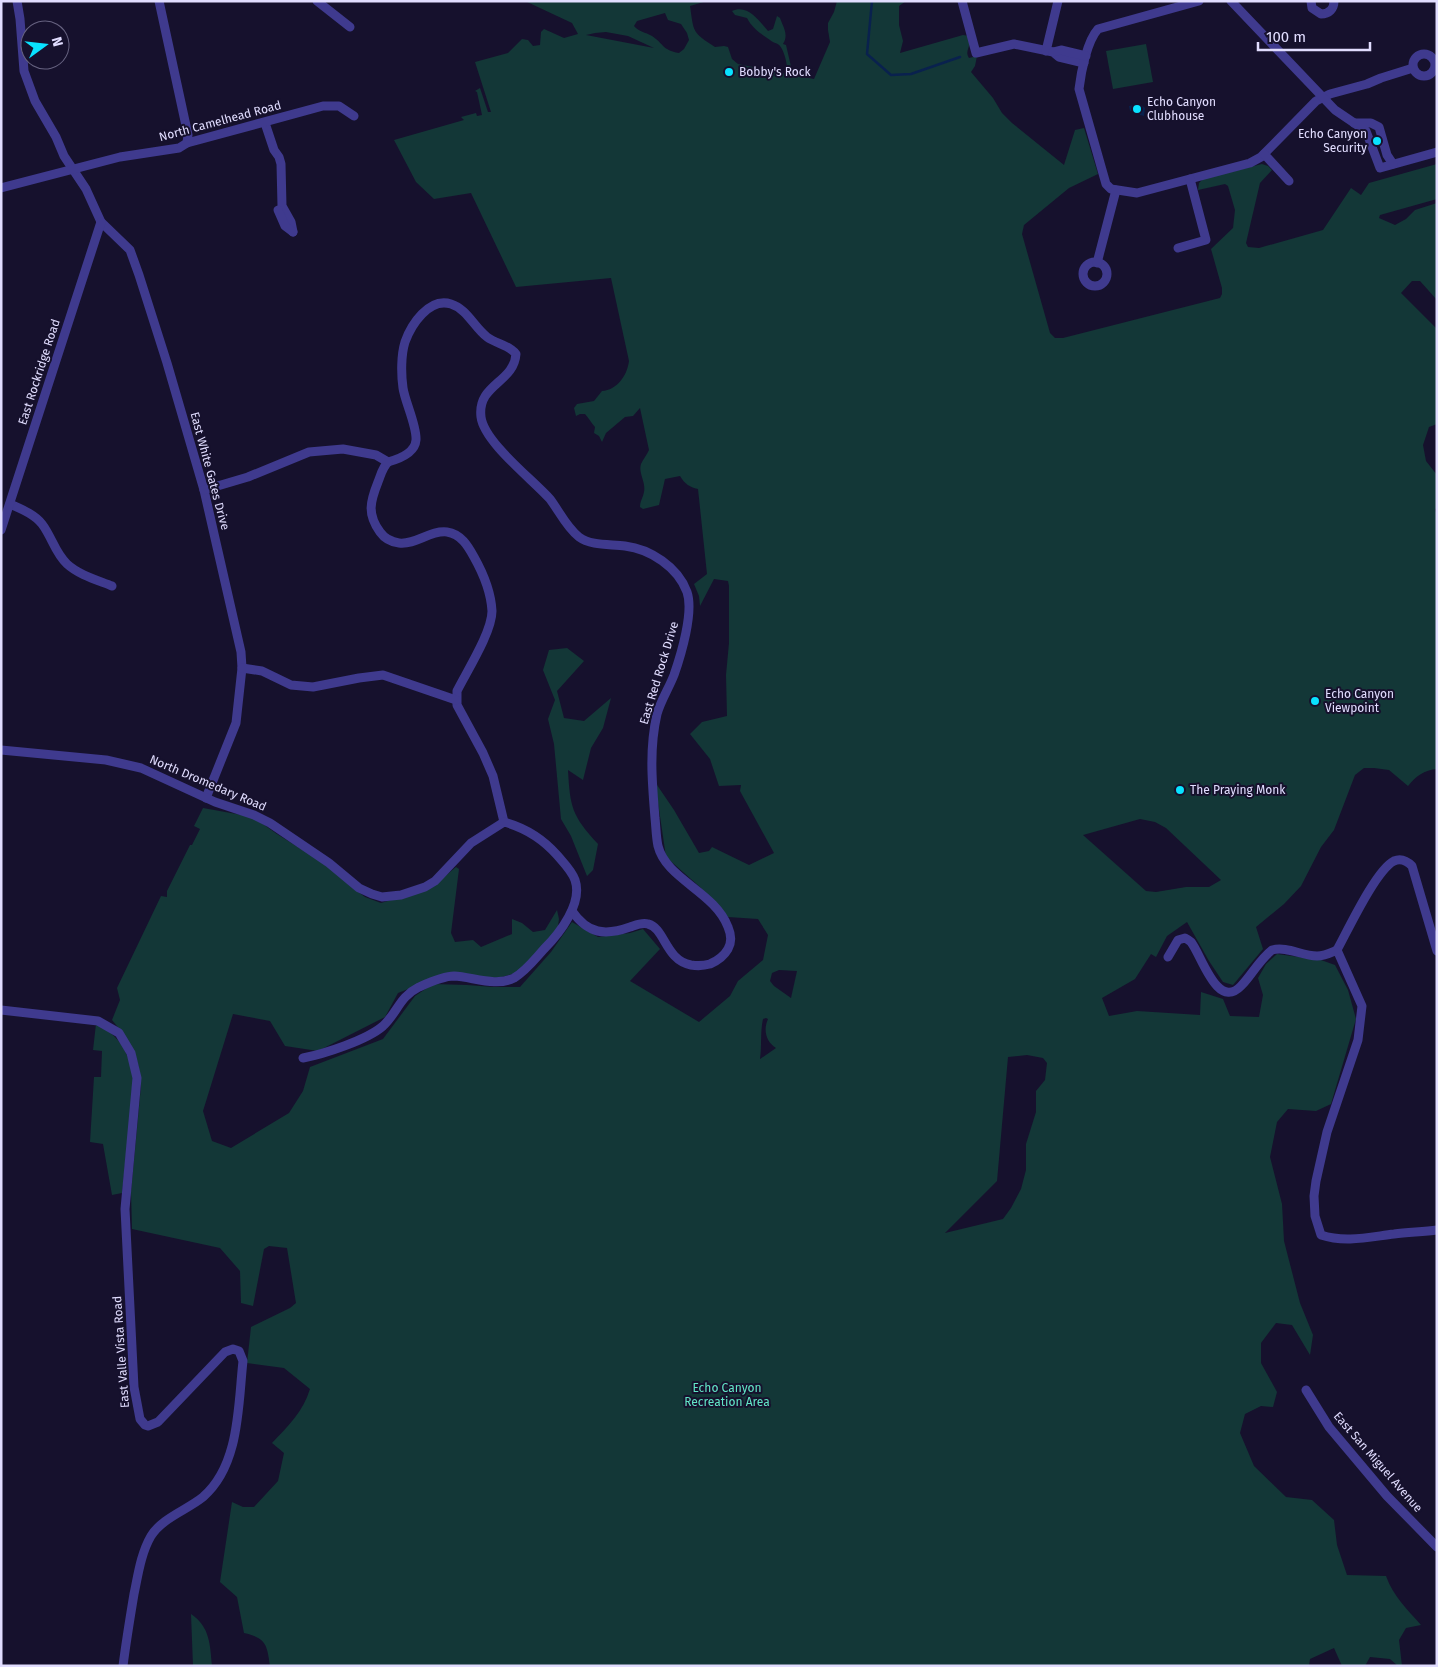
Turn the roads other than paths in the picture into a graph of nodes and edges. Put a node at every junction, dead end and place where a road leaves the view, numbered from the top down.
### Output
1 (17, 1) edge
2 (159, 1) edge
3 (316, 1) edge
4 (962, 1) edge
5 (1058, 1) edge
6 (1199, 1) edge
7 (1231, 1) edge
8 (1311, 1) edge
9 (1334, 1) edge
10 (1168, 5) edge
11 (350, 27) dead end
12 (1050, 52) junction
13 (1085, 60) junction
14 (1413, 68) dead end
15 (1323, 97) junction
16 (354, 116) dead end
17 (265, 123) junction
18 (1354, 123) junction
19 (187, 143) junction
20 (274, 150) junction
21 (1437, 152) edge
22 (1264, 154) junction
23 (1393, 164) junction
24 (73, 169) junction
25 (1190, 179) junction
26 (1289, 180) dead end
27 (1, 188) edge
28 (1116, 190) junction
29 (101, 222) junction
30 (1178, 248) dead end
31 (1097, 263) dead end
32 (388, 462) junction
33 (204, 490) junction
34 (10, 504) junction
35 (1, 530) edge
36 (112, 586) dead end
37 (242, 668) junction
38 (456, 700) junction
39 (1, 750) edge
40 (206, 798) junction
41 (504, 822) junction
42 (572, 911) junction
43 (1337, 950) junction
44 (1437, 951) edge
45 (1168, 957) dead end
46 (1, 1010) edge
47 (303, 1058) dead end
48 (1437, 1230) edge
49 (1306, 1390) dead end
50 (1437, 1547) edge
51 (123, 1666) edge

1 - 24 street, East White Gates Drive
2 - 19 street
3 - 11 street
4 - 12 street
5 - 12 street
6 - 10 street
7 - 15 street
8 - 9 street
10 - 13 street
12 - 13 street
13 - 28 street
14 - 15 street
15 - 18 street
15 - 22 street
16 - 17 street, North Camelhead Road
17 - 19 street, North Camelhead Road
17 - 20 street
18 - 23 street
18 - 23 street
19 - 24 street, North Camelhead Road
20 - 20 street
21 - 23 street
22 - 25 street
22 - 26 street
24 - 27 street, North Camelhead Road
24 - 29 street, East White Gates Drive
25 - 28 street
25 - 30 street
28 - 31 street
29 - 33 street, East White Gates Drive
29 - 34 street, East Rockridge Road
32 - 33 street
32 - 38 street
32 - 42 street, East Red Rock Drive
33 - 37 street, East White Gates Drive
34 - 35 street, East Rockridge Road
34 - 36 street
37 - 38 street
37 - 40 street, East White Gates Drive
38 - 41 street
39 - 40 street, North Dromedary Road
40 - 41 street, North Dromedary Road
41 - 42 street
42 - 47 street
43 - 44 street
43 - 45 street
43 - 48 street
46 - 51 street, East Valle Vista Road
49 - 50 street, East San Miguel Avenue

